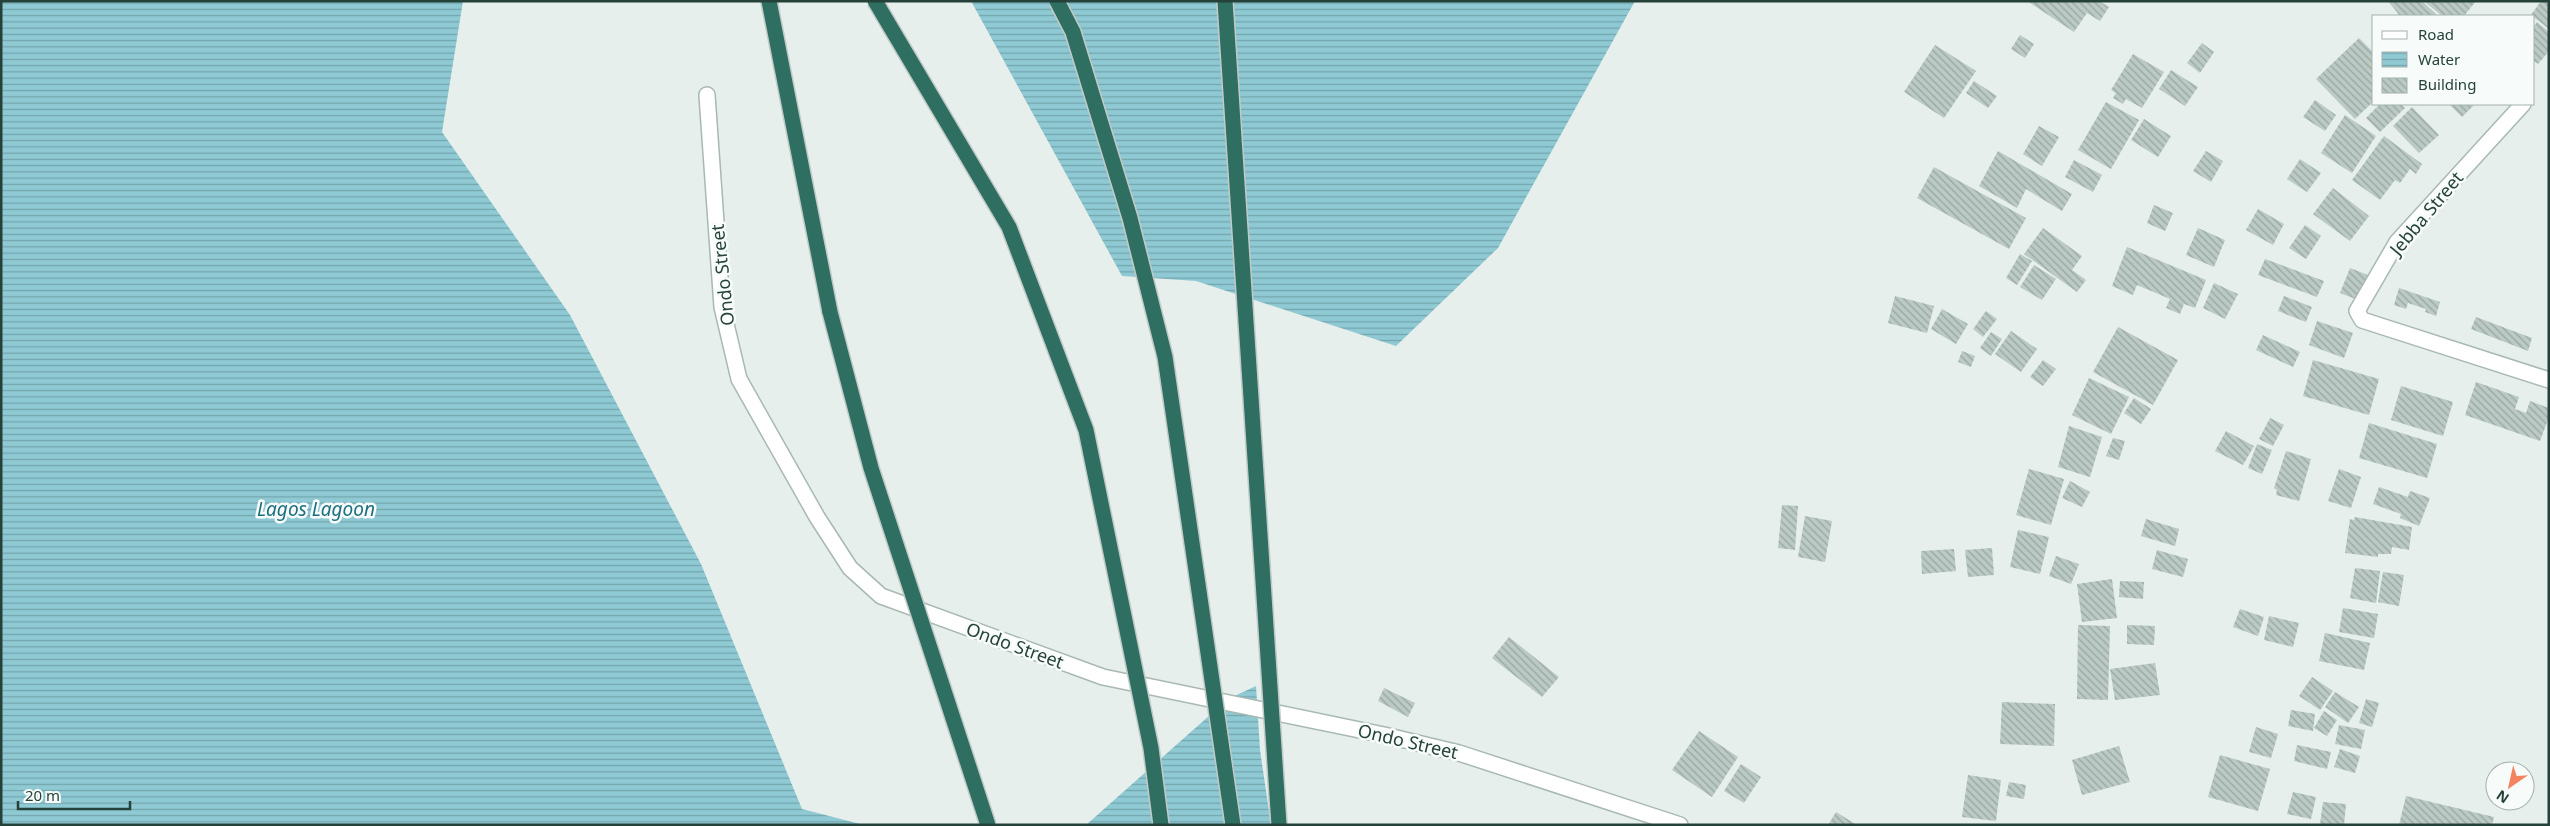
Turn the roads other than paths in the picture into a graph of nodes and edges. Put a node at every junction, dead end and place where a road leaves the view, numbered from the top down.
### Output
1 (769, 1) edge
2 (875, 1) edge
3 (1057, 1) edge
4 (1225, 1) edge
5 (708, 95) dead end
6 (2522, 105) edge
7 (2549, 380) edge
8 (988, 825) edge
9 (1161, 825) edge
10 (1233, 825) edge
11 (1279, 825) edge
12 (1680, 825) edge

1 - 8 highway, bridge
2 - 9 highway, bridge
3 - 10 highway, bridge
4 - 11 highway, bridge
5 - 12 street, Ondo Street
6 - 7 street, Jebba Street

